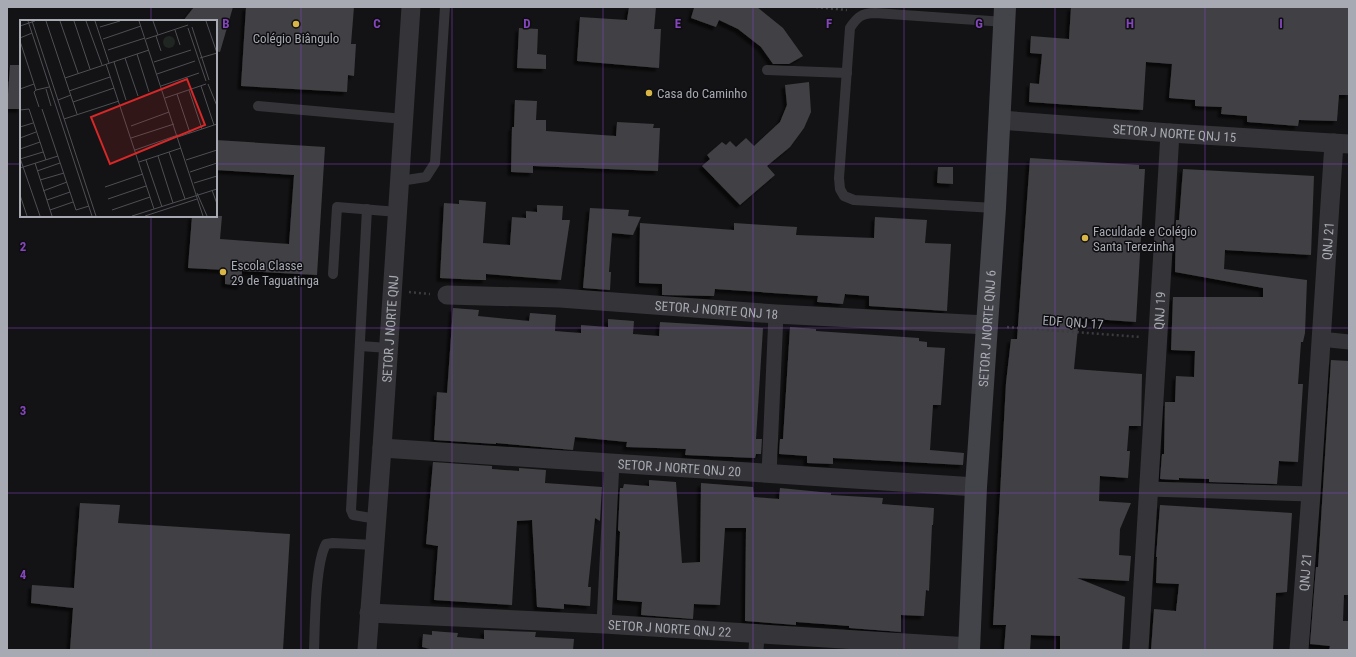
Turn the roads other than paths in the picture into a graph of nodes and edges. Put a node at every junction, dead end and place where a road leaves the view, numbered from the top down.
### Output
1 (411, 7) edge
2 (445, 7) edge
3 (1005, 14) edge
4 (767, 70) dead end
5 (847, 73) junction
6 (258, 106) dead end
7 (404, 119) junction
8 (1000, 120) junction
9 (1170, 133) junction
10 (1342, 144) edge
11 (400, 181) junction
12 (995, 208) junction
13 (367, 209) junction
14 (398, 212) junction
15 (333, 274) dead end
16 (447, 295) road end
17 (776, 314) junction
18 (987, 325) junction
19 (1320, 339) junction
20 (1349, 342) edge
21 (360, 346) junction
22 (389, 348) junction
23 (382, 448) junction
24 (612, 462) junction
25 (769, 474) junction
26 (976, 487) junction
27 (1148, 489) junction
28 (1311, 494) junction
29 (377, 519) junction
30 (375, 544) junction
31 (369, 613) junction
32 (604, 624) junction
33 (757, 642) edge
34 (969, 648) edge
35 (314, 650) edge
36 (367, 650) edge
37 (1138, 650) edge
38 (1299, 650) edge

1 - 7 street, SETOR J NORTE QNJ
2 - 11 lane
3 - 5 lane
3 - 8 main road, SETOR J NORTE QNJ 6
4 - 5 lane
5 - 12 lane
6 - 7 lane
7 - 11 street, SETOR J NORTE QNJ
8 - 9 street, SETOR J NORTE QNJ 15
8 - 12 main road, SETOR J NORTE QNJ 6
9 - 10 street, SETOR J NORTE QNJ 15
9 - 27 street, QNJ 19
10 - 19 street, QNJ 21
11 - 14 street, SETOR J NORTE QNJ
12 - 18 main road, SETOR J NORTE QNJ 6
13 - 14 lane
13 - 15 lane
13 - 21 lane
14 - 22 street, SETOR J NORTE QNJ
16 - 17 street, SETOR J NORTE QNJ 18
17 - 18 street, SETOR J NORTE QNJ 18
17 - 25 street
18 - 26 main road, SETOR J NORTE QNJ 6
19 - 20 street
19 - 28 street, QNJ 21
21 - 22 lane
21 - 29 lane
22 - 23 street, SETOR J NORTE QNJ
23 - 24 street, SETOR J NORTE QNJ 20
23 - 29 street, SETOR J NORTE QNJ
24 - 25 street, SETOR J NORTE QNJ 20
24 - 32 street
25 - 26 street, SETOR J NORTE QNJ 20
26 - 34 main road, SETOR J NORTE QNJ 6
27 - 28 street
27 - 37 street, QNJ 19
28 - 38 street, QNJ 21
29 - 30 street, SETOR J NORTE QNJ
30 - 31 street, SETOR J NORTE QNJ
30 - 35 lane
31 - 32 street, SETOR J NORTE QNJ 22
31 - 36 street, SETOR J NORTE QNJ
32 - 33 street, SETOR J NORTE QNJ 22
33 - 34 street, SETOR J NORTE QNJ 22

